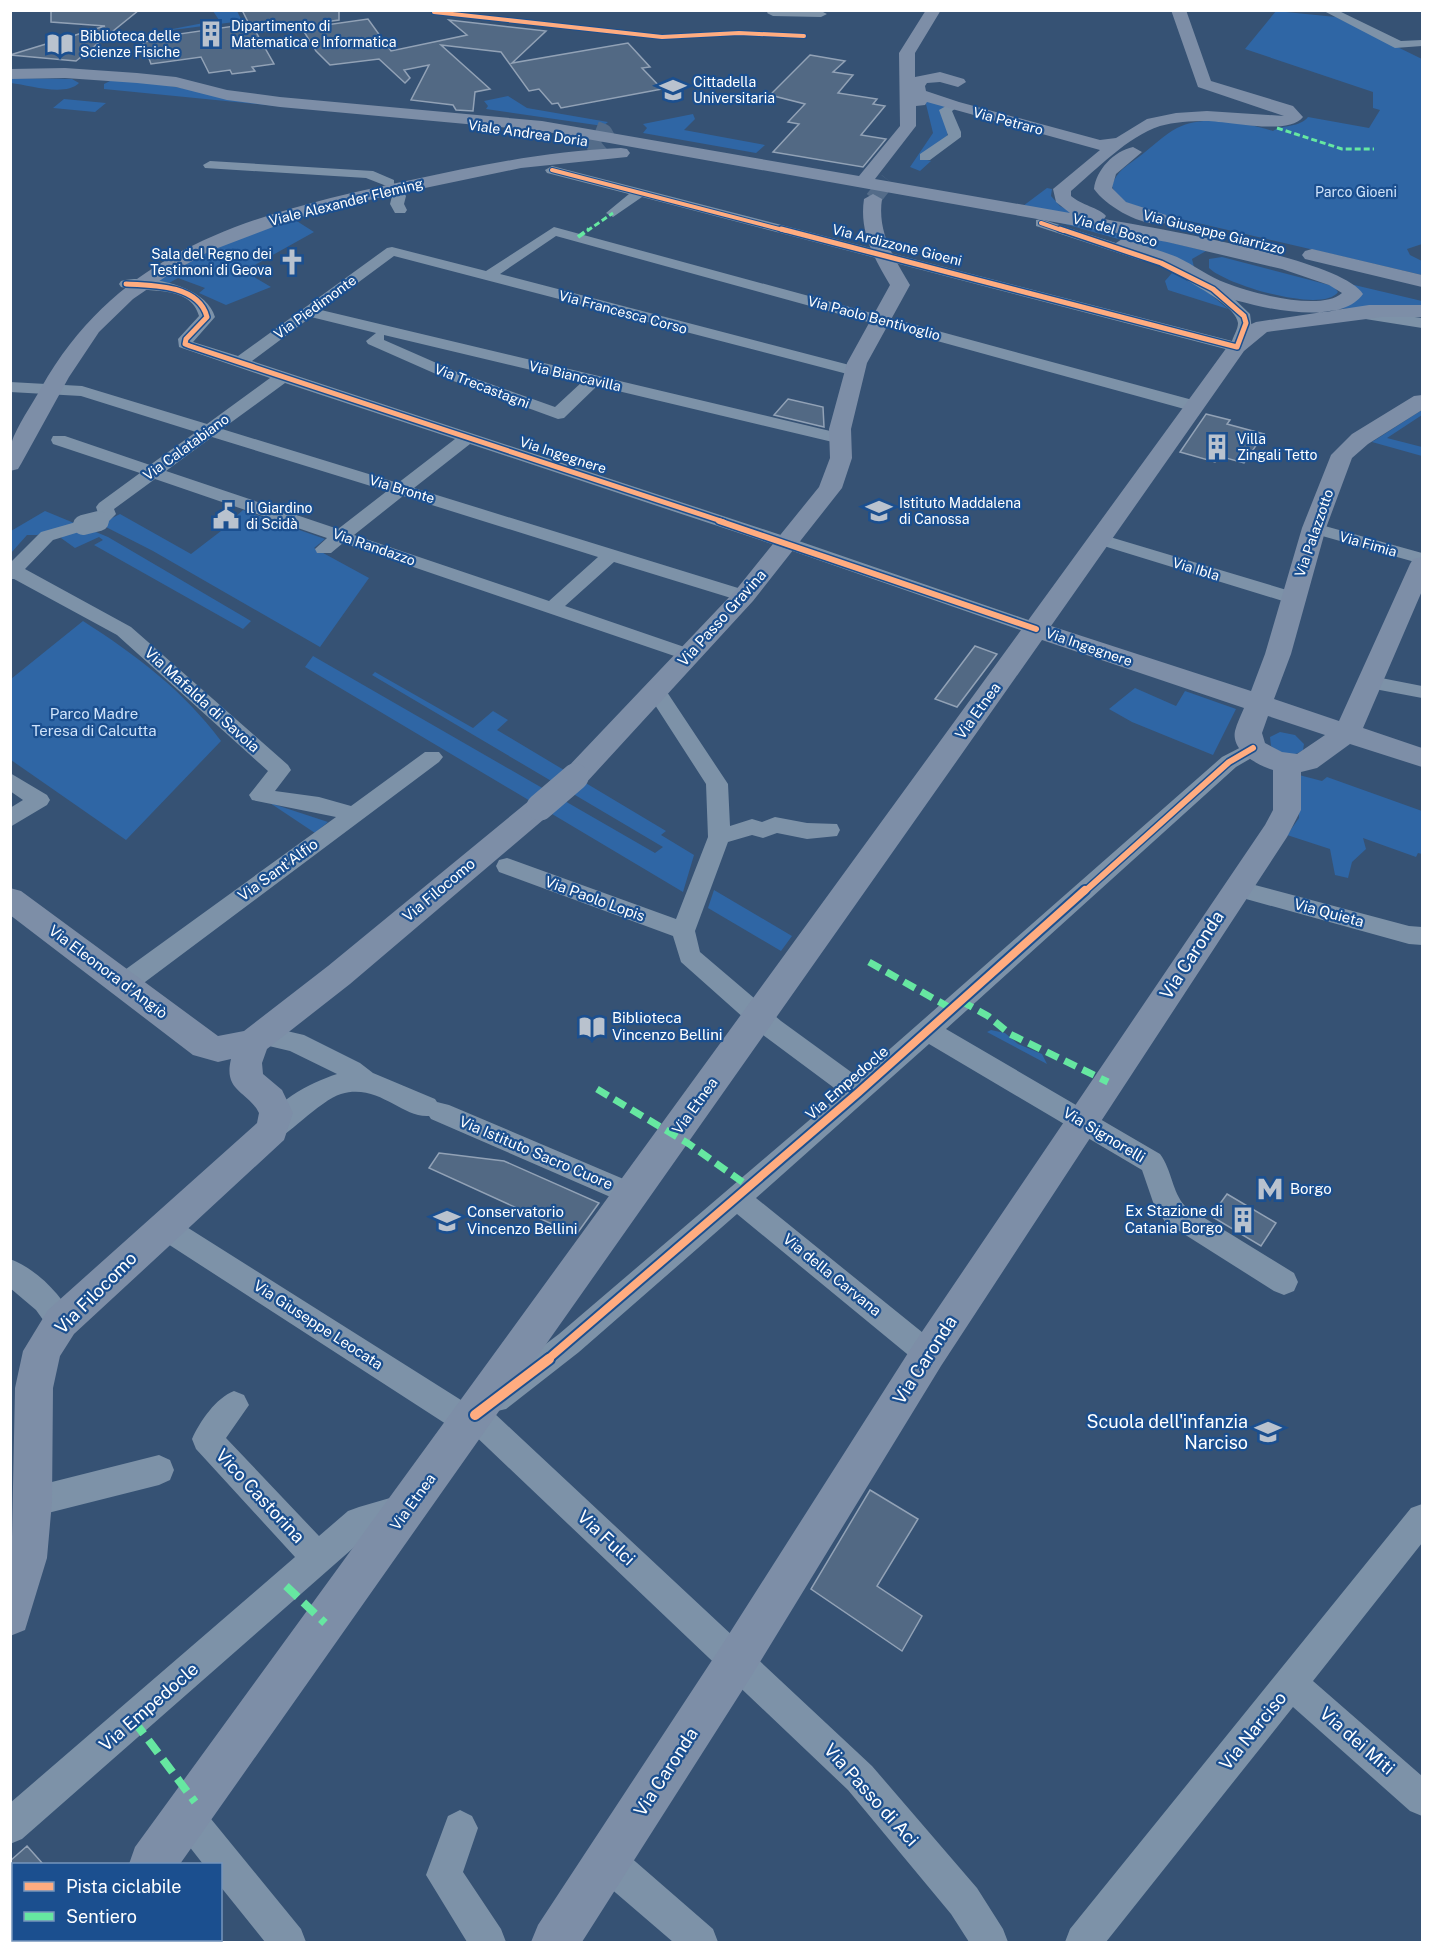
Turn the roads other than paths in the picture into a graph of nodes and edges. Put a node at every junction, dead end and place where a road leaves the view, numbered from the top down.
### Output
1 (934, 10) edge
2 (950, 10) edge
3 (1178, 10) edge
4 (1327, 10) edge
5 (773, 13) dead end
6 (821, 14) dead end
7 (931, 41) dead end
8 (1422, 44) edge
9 (1399, 45) junction
10 (1422, 56) edge
11 (940, 60) dead end
12 (907, 73) junction
13 (10, 75) edge
14 (958, 82) junction
15 (10, 85) edge
16 (51, 90) dead end
17 (72, 90) dead end
18 (917, 93) junction
19 (177, 100) dead end
20 (957, 105) junction
21 (398, 111) junction
22 (426, 122) junction
23 (596, 129) dead end
24 (1150, 131) junction
25 (1108, 145) junction
26 (588, 147) tunnel mouth
27 (917, 155) joint
28 (210, 165) dead end
29 (752, 169) junction
30 (552, 170) dead end
31 (1048, 180) dead end
32 (864, 182) junction
33 (392, 186) junction
34 (1029, 193) dead end
35 (639, 194) junction
36 (873, 199) dead end
37 (322, 205) junction
38 (1008, 208) junction
39 (400, 210) dead end
40 (613, 213) dead end
41 (1041, 222) junction
42 (409, 242) dead end
43 (395, 251) junction
44 (1250, 255) junction
45 (886, 262) junction
46 (1288, 265) junction
47 (488, 276) junction
48 (1422, 281) edge
49 (137, 284) junction
50 (1422, 295) edge
51 (1245, 297) junction
52 (1275, 302) junction
53 (1304, 311) junction
54 (1422, 311) edge
55 (309, 312) junction
56 (1380, 314) junction
57 (881, 320) junction
58 (1422, 322) edge
59 (385, 331) junction
60 (1237, 347) junction
61 (239, 363) junction
62 (855, 371) junction
63 (282, 377) junction
64 (594, 380) junction
65 (10, 387) edge
66 (49, 388) junction
67 (1422, 401) edge
68 (1194, 406) junction
69 (210, 430) junction
70 (10, 437) edge
71 (467, 438) junction
72 (841, 439) junction
73 (59, 440) dead end
74 (10, 464) edge
75 (153, 471) junction
76 (401, 489) junction
77 (1314, 528) junction
78 (340, 536) junction
79 (1100, 539) junction
80 (787, 543) junction
81 (324, 549) dead end
82 (612, 554) junction
83 (1422, 562) edge
84 (12, 571) edge
85 (744, 596) junction
86 (1293, 598) junction
87 (551, 609) junction
88 (1036, 629) junction
89 (689, 655) junction
90 (1371, 682) junction
91 (656, 691) junction
92 (1422, 692) edge
93 (1260, 705) junction
94 (1347, 733) junction
95 (1253, 748) junction
96 (432, 757) dead end
97 (1422, 758) edge
98 (1288, 772) junction
99 (10, 780) edge
100 (352, 816) junction
101 (10, 819) edge
102 (829, 830) dead end
103 (719, 837) junction
104 (507, 866) dead end
105 (1236, 888) junction
106 (10, 899) edge
107 (683, 932) junction
108 (1422, 936) edge
109 (124, 984) junction
110 (760, 1016) junction
111 (928, 1031) junction
112 (257, 1038) junction
113 (363, 1080) junction
114 (859, 1092) junction
115 (1082, 1121) junction
116 (272, 1130) junction
117 (631, 1194) junction
118 (735, 1197) junction
119 (164, 1227) junction
120 (10, 1271) edge
121 (1284, 1282) dead end
122 (61, 1322) junction
123 (928, 1354) junction
124 (234, 1405) dead end
125 (474, 1415) junction
126 (159, 1470) dead end
127 (32, 1502) junction
128 (409, 1507) junction
129 (1422, 1519) edge
130 (318, 1558) junction
131 (11, 1615) edge
132 (737, 1660) junction
133 (1292, 1684) junction
134 (1422, 1799) edge
135 (186, 1815) junction
136 (10, 1827) edge
137 (460, 1828) dead end
138 (608, 1862) junction
139 (153, 1863) edge
140 (288, 1942) edge
141 (488, 1942) edge
142 (555, 1942) edge
143 (700, 1942) edge
144 (990, 1942) edge
145 (1083, 1942) edge

1 - 12 main road
2 - 7 main road
3 - 24 main road, Via del Bosco
4 - 9 street
5 - 6 street
8 - 9 street
9 - 10 street
11 - 14 main road
12 - 18 main road
12 - 32 main road
13 - 17 main road
13 - 21 main road, Viale Andrea Doria
14 - 18 main road
14 - 20 main road
15 - 16 main road
18 - 20 main road, Via Petraro
18 - 27 main road
19 - 22 main road, Viale Andrea Doria
20 - 25 main road, Via Petraro
20 - 27 street
21 - 23 main road
21 - 32 main road, Viale Andrea Doria
22 - 29 main road, Viale Andrea Doria
22 - 33 main road, Viale Alexander Fleming
24 - 25 main road, Via del Bosco
24 - 48 main road, Via Giuseppe Giarrizzo
25 - 31 main road, Via del Bosco
25 - 44 main road, Via del Bosco
26 - 37 main road
28 - 33 street
29 - 33 main road, Viale Alexander Fleming
29 - 41 main road, Viale Andrea Doria
30 - 35 street, Via Ardizzone Gioeni
32 - 38 main road, Viale Andrea Doria
33 - 37 main road, Viale Alexander Fleming
33 - 39 street
33 - 49 main road, Viale Alexander Fleming
34 - 38 main road
35 - 40 street
35 - 45 street, Via Ardizzone Gioeni
36 - 45 main road, Via Passo Gravina
37 - 49 main road, Viale Alexander Fleming
38 - 44 main road, Viale Andrea Doria
41 - 51 main road, Via del Bosco
41 - 60 street
42 - 43 street, Via Piedimonte
43 - 47 street, Via Francesca Corso
43 - 55 street, Via Piedimonte
44 - 46 main road
45 - 57 main road, Via Passo Gravina
45 - 60 street, Via Ardizzone Gioeni
46 - 50 main road
46 - 52 main road
46 - 52 main road
47 - 57 street, Via Paolo Bentivoglio
47 - 62 street, Via Francesca Corso
49 - 61 street, Via Ingegnere
49 - 66 main road, Viale Alexander Fleming
51 - 52 main road
51 - 53 main road
52 - 53 main road
53 - 56 main road
54 - 56 main road
55 - 59 street, Via Biancavilla
55 - 61 street, Via Piedimonte
56 - 58 street
56 - 60 main road, Via Etnea
57 - 62 main road, Via Passo Gravina
57 - 68 street, Via Paolo Bentivoglio
59 - 64 street, Via Biancavilla
59 - 64 street, Via Trecastagni
60 - 68 main road, Via Etnea
61 - 63 street, Via Ingegnere
62 - 72 main road, Via Passo Gravina
63 - 69 street, Via Calatabiano
63 - 71 street, Via Ingegnere
64 - 72 street, Via Biancavilla
65 - 66 street, Via Bronte
66 - 69 street, Via Bronte
66 - 70 main road, Viale Alexander Fleming
66 - 74 main road, Viale Alexander Fleming
67 - 77 main road, Via Palazzotto
68 - 79 main road, Via Etnea
69 - 75 street, Via Calatabiano
69 - 76 street, Via Bronte
71 - 76 street
71 - 80 street, Via Ingegnere
72 - 80 main road, Via Passo Gravina
73 - 75 street, Via Randazzo
75 - 78 street, Via Randazzo
75 - 84 street, Via Calatabiano
76 - 78 street
76 - 82 street, Via Bronte
77 - 83 street, Via Fimia
77 - 86 main road, Via Palazzotto
78 - 81 street
78 - 87 street, Via Randazzo
79 - 86 street, Via Ibla
79 - 88 main road, Via Etnea
80 - 85 main road, Via Passo Gravina
80 - 88 street, Via Ingegnere
82 - 85 street, Via Bronte
82 - 87 street
83 - 90 main road
84 - 100 street, Via Mafalda di Savoia
85 - 89 main road, Via Passo Gravina
86 - 93 main road, Via Palazzotto
87 - 89 street, Via Randazzo
88 - 93 main road, Via Ingegnere
88 - 110 main road, Via Etnea
89 - 91 main road, Via Passo Gravina
90 - 92 street
90 - 94 main road
91 - 103 street
91 - 112 main road, Via Filocomo, bridge
93 - 94 main road, Via Ingegnere
93 - 95 main road, Via Palazzotto
94 - 97 main road, Via Ingegnere
94 - 98 main road
95 - 98 main road
95 - 111 street, Via Empedocle
96 - 100 street, Via Sant'Alfio
98 - 105 main road, Via Caronda
99 - 101 street
100 - 109 street, Via Sant'Alfio
102 - 103 street
103 - 107 street
104 - 107 street, Via Paolo Lopis
105 - 108 street, Via Quieta
105 - 115 main road, Via Caronda
106 - 109 main road, Via Eleonora d'Angiò
107 - 110 street
109 - 112 main road, Via Eleonora d'Angiò
110 - 114 street
110 - 117 main road, Via Etnea
111 - 114 street, Via Empedocle
111 - 115 street, Via Signorelli
112 - 113 street, Via Istituto Sacro Cuore
112 - 116 main road
113 - 116 street
113 - 117 street, Via Istituto Sacro Cuore
114 - 118 street, Via Empedocle
115 - 121 street, Via Signorelli
115 - 123 main road, Via Caronda
116 - 119 main road, Via Filocomo
117 - 125 main road, Via Etnea
118 - 123 street, Via della Carvana
118 - 125 street, Via Empedocle
119 - 122 main road, Via Filocomo
119 - 125 street, Via Giuseppe Leocata
120 - 122 street
122 - 127 main road, Via Filocomo
123 - 132 main road, Via Caronda
124 - 130 street, Vico Castorina
125 - 128 main road, Via Etnea
125 - 132 street, Via Fulci
126 - 127 street
127 - 131 main road, Via Filocomo
128 - 130 street, Via Empedocle
128 - 135 main road, Via Etnea
129 - 133 street, Via Narciso
130 - 136 street, Via Empedocle
132 - 138 main road, Via Caronda
132 - 144 street, Via Passo di Aci
133 - 134 street, Via dei Miti
133 - 145 street, Via Narciso
135 - 139 main road, Via Etnea
135 - 140 street
137 - 141 street
138 - 142 main road, Via Caronda
138 - 143 street

